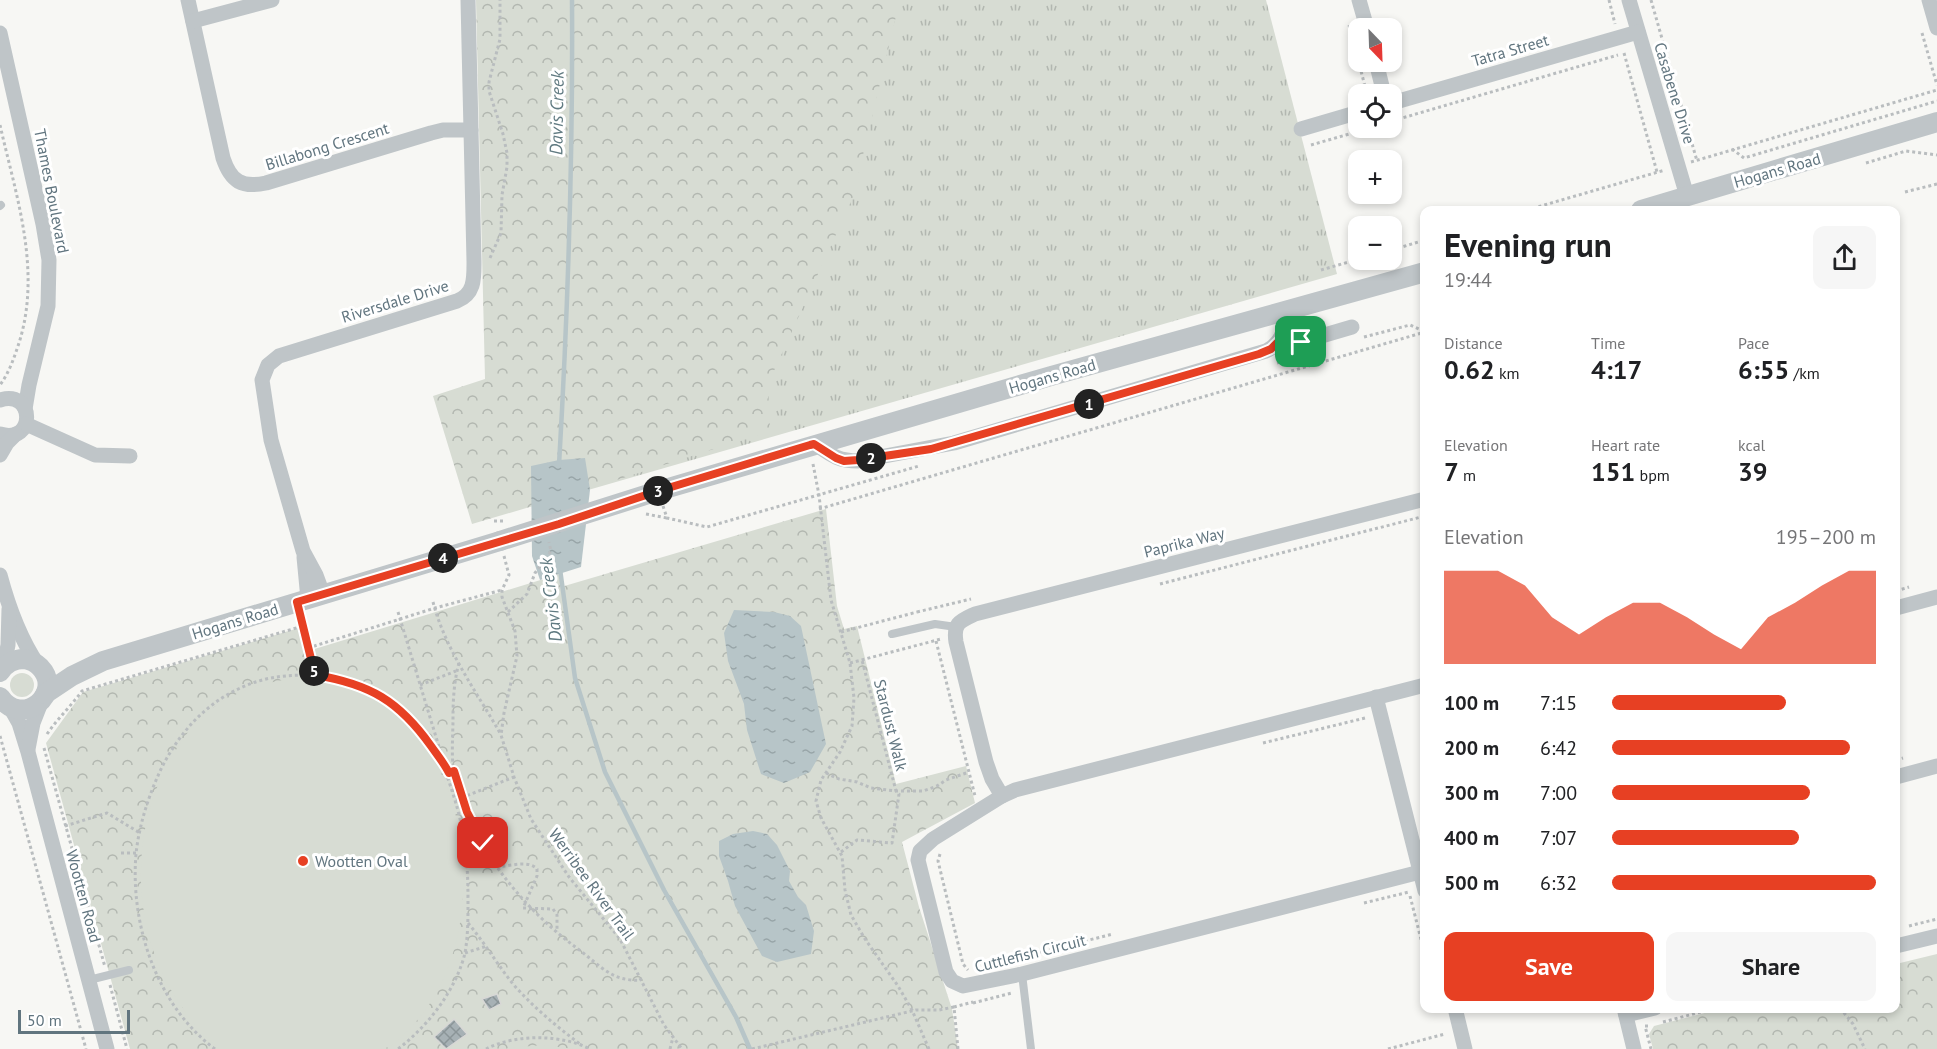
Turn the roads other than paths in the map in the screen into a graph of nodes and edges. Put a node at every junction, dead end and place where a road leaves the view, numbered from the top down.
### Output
1 (188, 0) edge
2 (272, 0) edge
3 (468, 0) edge
4 (1359, 0) edge
5 (1629, 0) edge
6 (1929, 0) edge
7 (1364, 18) edge
8 (192, 21) junction
9 (1937, 28) edge
10 (1638, 32) junction
11 (0, 33) edge
12 (1402, 100) edge
13 (1348, 115) edge
14 (1937, 122) edge
15 (1301, 129) dead end
16 (471, 130) junction
17 (1913, 131) junction
18 (1937, 131) edge
19 (1687, 196) junction
20 (1654, 206) edge
21 (1420, 273) edge
22 (1290, 310) junction
23 (1353, 327) dead end
24 (1281, 339) junction
25 (36, 356) junction
26 (2, 394) edge
27 (22, 422) junction
28 (0, 434) edge
29 (814, 453) junction
30 (0, 455) edge
31 (130, 456) dead end
32 (1420, 501) edge
33 (0, 575) edge
34 (1937, 597) edge
35 (309, 598) junction
36 (1900, 607) edge
37 (9, 608) junction
38 (955, 631) junction
39 (892, 634) dead end
40 (103, 661) junction
41 (38, 665) junction
42 (1, 671) edge
43 (1420, 686) edge
44 (44, 697) junction
45 (1376, 697) junction
46 (4, 703) edge
47 (28, 752) junction
48 (1937, 766) edge
49 (1900, 776) edge
50 (1002, 796) junction
51 (1420, 872) joint
52 (1937, 936) edge
53 (1900, 945) edge
54 (129, 970) dead end
55 (1022, 974) junction
56 (89, 980) junction
57 (1456, 1013) edge
58 (1625, 1013) edge
59 (1461, 1048) edge
60 (107, 1049) edge
61 (1031, 1049) edge
62 (1634, 1049) edge

1 - 8 street, Billabong Crescent
2 - 8 street
3 - 16 street, Riversdale Drive
4 - 7 street
5 - 10 street, Casabene Drive
6 - 9 street
8 - 16 street, Billabong Crescent
10 - 12 street, Tatra Street
10 - 19 street, Casabene Drive
11 - 25 street, Thames Boulevard
13 - 15 street
14 - 17 street, Hogans Road
16 - 35 street, Riversdale Drive
17 - 18 street, Hogans Road
17 - 19 street, Hogans Road
19 - 20 street, Hogans Road
21 - 22 street, Hogans Road
22 - 24 street
22 - 29 street, Hogans Road
23 - 24 street
24 - 29 street
25 - 26 street, Thames Boulevard
25 - 27 street, Thames Boulevard
26 - 27 street
27 - 28 street
27 - 30 street, Thames Boulevard
27 - 31 street
29 - 35 street, Hogans Road, bridge
32 - 38 street, Paprika Way
33 - 37 street
34 - 36 street
35 - 40 street, Hogans Road
37 - 41 street
37 - 42 street
38 - 39 lane
38 - 50 street
40 - 41 street, Hogans Road
40 - 44 street, Hogans Road
41 - 42 street, Hogans Road
41 - 44 street
43 - 45 street, Cuttlefish Circuit
44 - 46 street, Hogans Road
44 - 47 street, Wootten Road
45 - 50 street, Cuttlefish Circuit
45 - 51 street
46 - 47 street, Wootten Road
47 - 56 street, Wootten Road
48 - 49 street
50 - 55 street, Cuttlefish Circuit
51 - 55 street, Cuttlefish Circuit
52 - 53 street
54 - 56 lane
55 - 61 lane
56 - 60 street, Wootten Road
57 - 59 street
58 - 62 street

